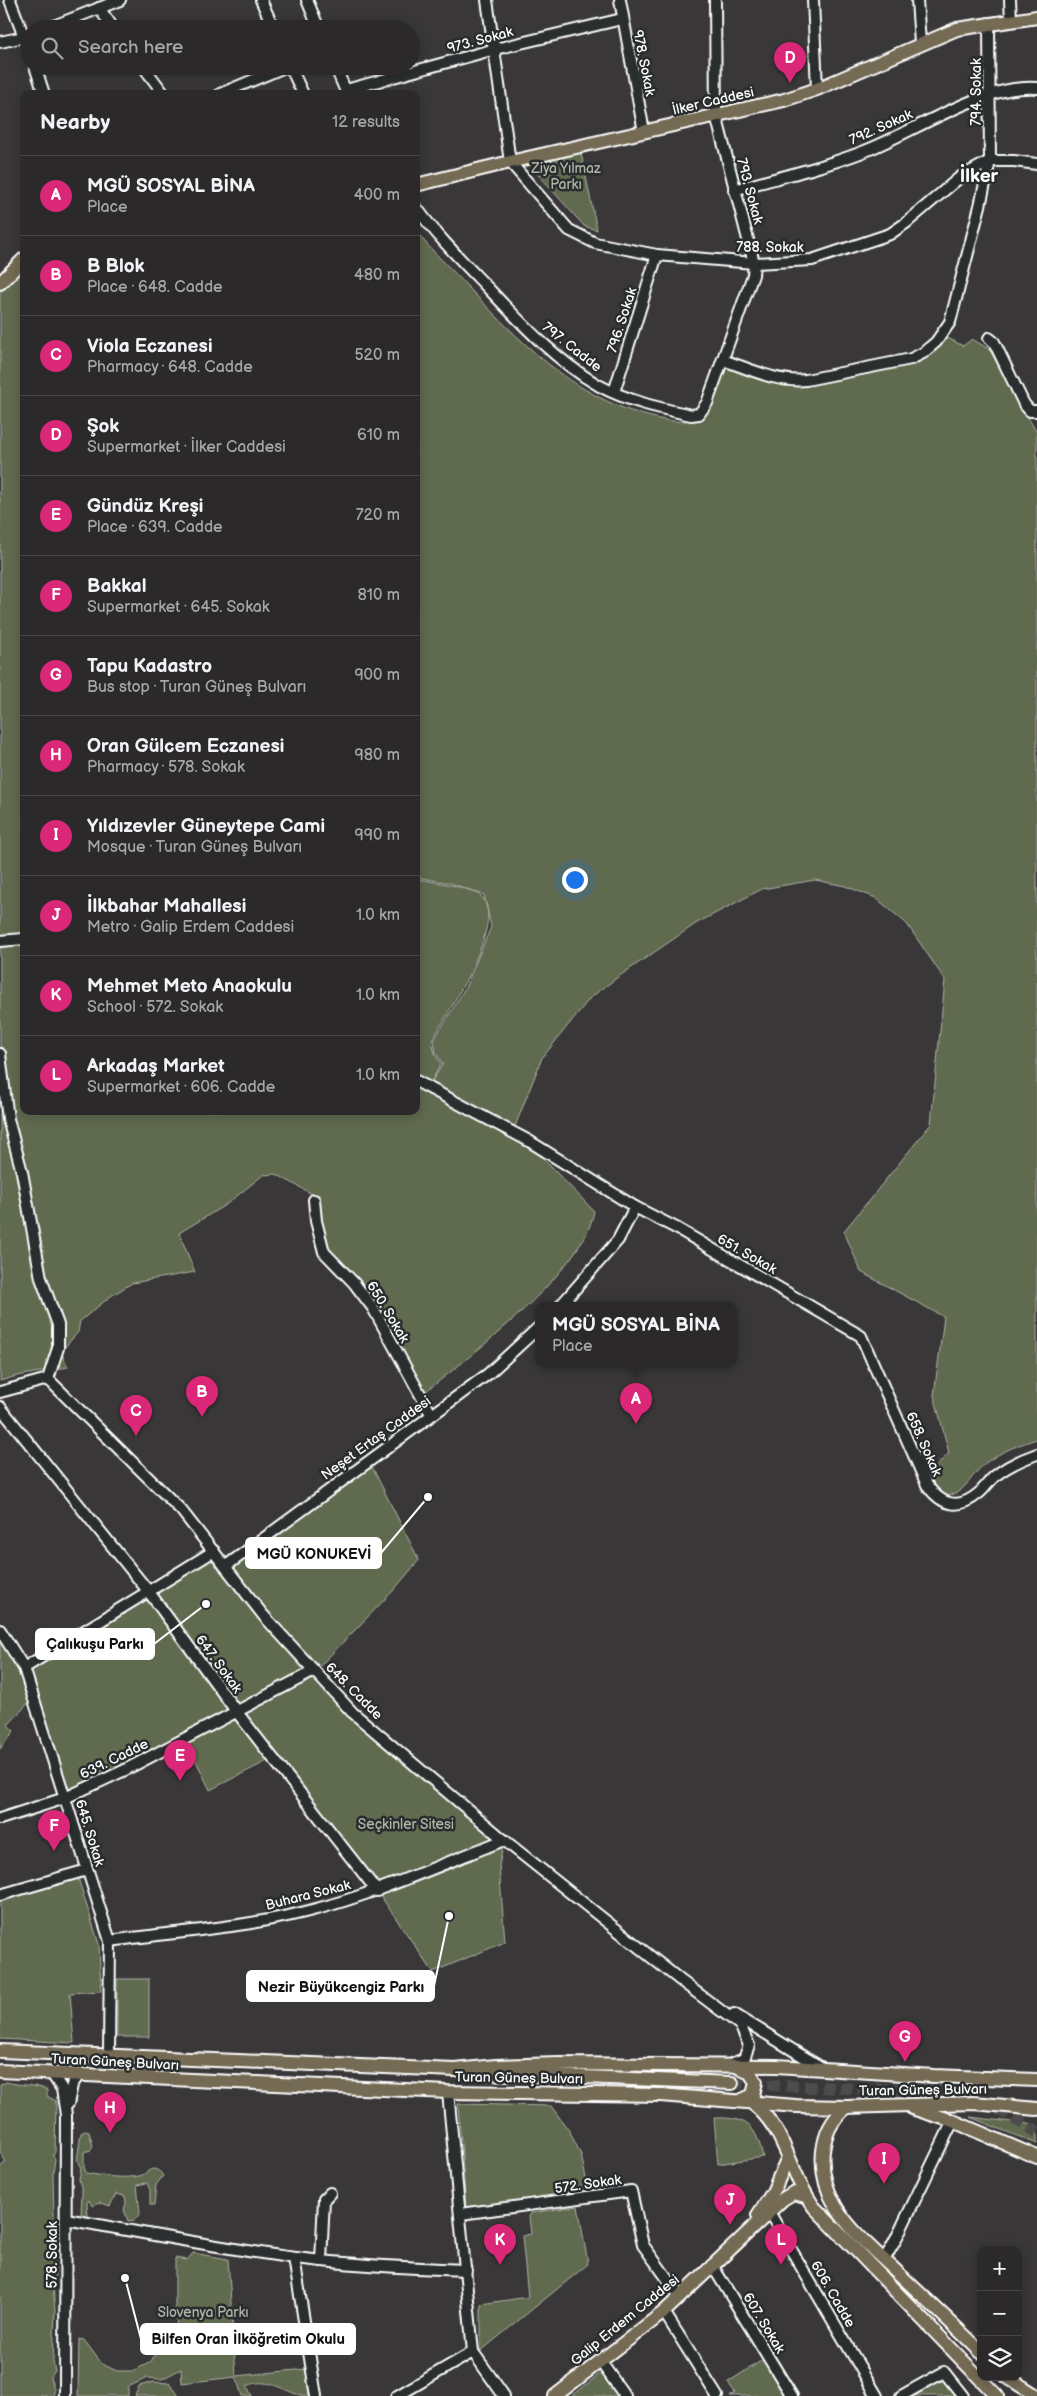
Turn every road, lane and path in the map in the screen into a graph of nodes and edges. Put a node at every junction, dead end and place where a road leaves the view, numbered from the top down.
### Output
1 (10, 0) edge
2 (120, 0) edge
3 (261, 0) edge
4 (308, 0) edge
5 (488, 0) edge
6 (620, 0) edge
7 (715, 0) edge
8 (813, 0) edge
9 (917, 0) edge
10 (1010, 0) edge
11 (98, 8) junction
12 (1037, 17) edge
13 (622, 19) junction
14 (68, 20) edge
15 (107, 20) edge
16 (270, 20) edge
17 (316, 20) edge
18 (1011, 20) junction
19 (20, 22) edge
20 (989, 23) junction
21 (20, 37) edge
22 (0, 42) edge
23 (920, 43) junction
24 (495, 50) junction
25 (420, 71) edge
26 (38, 75) edge
27 (150, 75) edge
28 (267, 75) edge
29 (294, 75) edge
30 (339, 75) edge
31 (406, 75) edge
32 (1037, 88) edge
33 (817, 89) junction
34 (43, 90) edge
35 (161, 90) edge
36 (230, 90) edge
37 (301, 90) edge
38 (345, 90) edge
39 (353, 90) edge
40 (989, 95) junction
41 (716, 115) junction
42 (644, 132) junction
43 (990, 161) junction
44 (510, 162) junction
45 (1037, 164) edge
46 (420, 185) edge
47 (734, 190) junction
48 (420, 213) edge
49 (657, 255) junction
50 (20, 263) edge
51 (754, 263) junction
52 (0, 283) edge
53 (989, 338) dead end
54 (723, 360) junction
55 (614, 392) junction
56 (1037, 411) edge
57 (20, 940) edge
58 (3, 943) edge
59 (0, 1054) edge
60 (420, 1083) edge
61 (314, 1200) dead end
62 (635, 1208) junction
63 (564, 1302) edge
64 (535, 1331) edge
65 (861, 1336) joint
66 (48, 1379) junction
67 (0, 1392) edge
68 (0, 1407) edge
69 (431, 1414) junction
70 (1037, 1454) edge
71 (214, 1550) junction
72 (226, 1566) junction
73 (149, 1592) junction
74 (0, 1630) edge
75 (24, 1668) junction
76 (314, 1671) junction
77 (236, 1711) junction
78 (65, 1798) junction
79 (0, 1818) edge
80 (504, 1840) junction
81 (87, 1870) junction
82 (377, 1891) junction
83 (0, 1895) edge
84 (110, 1940) junction
85 (680, 1980) junction
86 (0, 2051) edge
87 (109, 2055) junction
88 (723, 2066) junction
89 (737, 2066) junction
90 (823, 2068) junction
91 (455, 2070) junction
92 (0, 2071) edge
93 (52, 2074) junction
94 (80, 2075) junction
95 (1037, 2080) edge
96 (732, 2083) tunnel mouth
97 (448, 2092) junction
98 (746, 2102) junction
99 (898, 2104) junction
100 (847, 2106) junction
101 (1037, 2109) edge
102 (66, 2115) junction
103 (953, 2121) junction
104 (788, 2157) junction
105 (1037, 2157) edge
106 (330, 2193) dead end
107 (805, 2196) junction
108 (765, 2211) junction
109 (461, 2214) junction
110 (66, 2219) junction
111 (294, 2258) junction
112 (884, 2260) junction
113 (321, 2261) junction
114 (712, 2265) junction
115 (466, 2270) junction
116 (680, 2296) junction
117 (664, 2312) junction
118 (977, 2348) edge
119 (473, 2352) junction
120 (600, 2361) junction
121 (1013, 2381) edge
122 (961, 2392) edge
123 (65, 2396) edge
124 (316, 2396) edge
125 (397, 2396) edge
126 (504, 2396) edge
127 (555, 2396) edge
128 (625, 2396) edge
129 (717, 2396) edge
130 (792, 2396) edge
131 (877, 2396) edge
132 (902, 2396) edge
133 (968, 2396) edge
134 (997, 2396) edge
135 (1037, 2396) edge

1 - 19 street
2 - 11 street
3 - 16 street
4 - 17 street
5 - 24 street
6 - 13 street, 978. Sokak
7 - 41 street, 793. Sokak
8 - 33 street
9 - 23 street
10 - 18 street
11 - 14 street
11 - 15 street
12 - 18 main road, İlker Caddesi
13 - 24 street, 973. Sokak
13 - 42 street, 978. Sokak
18 - 20 main road, İlker Caddesi
20 - 23 main road, İlker Caddesi
20 - 40 street, 794. Sokak
21 - 22 street
23 - 33 main road, İlker Caddesi
24 - 25 street, 973. Sokak
24 - 44 street
26 - 34 street
27 - 35 street
28 - 36 street
29 - 37 street
30 - 38 street
31 - 39 street, 973. Sokak
32 - 40 street, 792. Sokak
33 - 41 main road, İlker Caddesi
40 - 43 street, 794. Sokak
40 - 47 street, 792. Sokak
41 - 42 main road, İlker Caddesi
41 - 47 street, 793. Sokak
42 - 44 main road, İlker Caddesi
43 - 45 street, 788. Sokak
43 - 51 street, 788. Sokak
43 - 54 street, 794. Sokak
44 - 46 main road, İlker Caddesi
44 - 49 street, 788. Sokak
47 - 51 street, 793. Sokak
48 - 55 street, 797. Cadde
49 - 51 street, 788. Sokak
49 - 55 street, 796. Sokak
50 - 52 main road
51 - 54 street, 793. Sokak
53 - 56 street
54 - 55 street, 797. Cadde
57 - 58 street
59 - 66 street
60 - 62 street, 651. Sokak
61 - 69 street, 650. Sokak
62 - 63 street
62 - 65 street, 651. Sokak
64 - 69 street, Neşet Ertaş Caddesi
65 - 70 street, 658. Sokak
66 - 67 street
66 - 71 street, 648. Cadde
68 - 73 street, 647. Sokak
69 - 72 street, Neşet Ertaş Caddesi
71 - 72 street, 648. Cadde
71 - 73 street
72 - 76 street, 648. Cadde
73 - 75 street
73 - 77 street, 647. Sokak
74 - 75 street, 645. Sokak
75 - 78 street, 645. Sokak
76 - 77 street, 639. Cadde
76 - 80 street, 648. Cadde
77 - 78 street, 639. Cadde
77 - 82 street, 647. Sokak
78 - 79 street, 639. Cadde
78 - 81 street, 645. Sokak
80 - 82 street, Buhara Sokak
80 - 85 street, 648. Cadde
81 - 83 street
81 - 84 street, 645. Sokak
82 - 84 street, Buhara Sokak
84 - 87 street, 645. Sokak
85 - 88 street
85 - 90 street
86 - 87 main road, Turan Güneş Bulvarı
87 - 91 main road, Turan Güneş Bulvarı
88 - 89 main road, Turan Güneş Bulvarı
88 - 91 main road, Turan Güneş Bulvarı
89 - 90 main road, Turan Güneş Bulvarı
89 - 98 main road
90 - 95 main road, Turan Güneş Bulvarı
91 - 96 main road
92 - 93 main road, Turan Güneş Bulvarı
93 - 94 main road, Turan Güneş Bulvarı
93 - 102 street
94 - 97 main road, Turan Güneş Bulvarı
94 - 102 street
97 - 98 main road, Turan Güneş Bulvarı
97 - 109 street
98 - 100 main road, Turan Güneş Bulvarı
98 - 104 main road
99 - 100 main road, Turan Güneş Bulvarı
99 - 101 main road, Turan Güneş Bulvarı
99 - 103 main road
100 - 112 main road
102 - 110 street, 578. Sokak
103 - 105 main road
103 - 112 street
104 - 107 main road
104 - 108 main road, Galip Erdem Caddesi
106 - 113 street
107 - 108 main road, Galip Erdem Caddesi
107 - 134 main road
108 - 114 main road, Galip Erdem Caddesi
108 - 131 street, 606. Cadde
109 - 115 street
109 - 116 street, 572. Sokak
110 - 111 street
110 - 123 street, 578. Sokak
111 - 113 street
111 - 124 street
112 - 118 main road
113 - 115 street
114 - 116 main road, Galip Erdem Caddesi
114 - 130 street, 607. Sokak
115 - 119 street
116 - 117 main road, Galip Erdem Caddesi
117 - 120 main road, Galip Erdem Caddesi
117 - 129 street
119 - 125 street
119 - 126 street
120 - 127 main road, Galip Erdem Caddesi
120 - 128 street
121 - 135 main road
122 - 132 street
122 - 133 street

